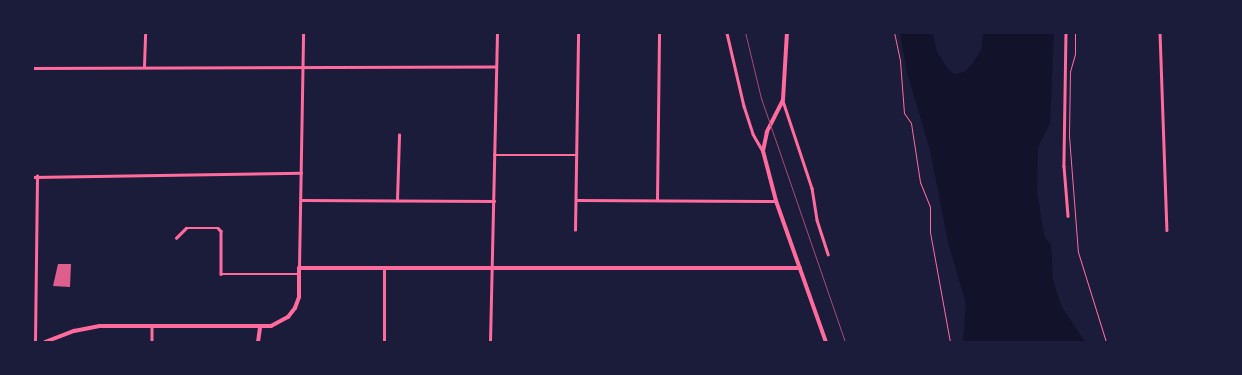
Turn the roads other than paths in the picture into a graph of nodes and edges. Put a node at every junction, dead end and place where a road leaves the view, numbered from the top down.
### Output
1 (145, 32) edge
2 (303, 32) edge
3 (497, 32) edge
4 (504, 32) edge
5 (787, 32) edge
6 (1066, 32) edge
7 (1160, 32) edge
8 (728, 33) edge
9 (578, 34) junction
10 (659, 34) edge
11 (303, 64) junction
12 (144, 66) junction
13 (496, 66) junction
14 (32, 68) edge
15 (782, 100) junction
16 (399, 135) dead end
17 (763, 151) junction
18 (494, 155) junction
19 (576, 155) junction
20 (301, 174) junction
21 (32, 176) edge
22 (37, 176) junction
23 (301, 200) junction
24 (397, 200) junction
25 (576, 200) junction
26 (657, 200) junction
27 (494, 201) junction
28 (776, 201) junction
29 (1068, 216) dead end
30 (576, 230) dead end
31 (1167, 230) dead end
32 (176, 238) dead end
33 (828, 254) dead end
34 (300, 268) junction
35 (384, 268) junction
36 (492, 268) junction
37 (800, 268) junction
38 (299, 274) junction
39 (152, 326) junction
40 (260, 328) junction
41 (35, 342) edge
42 (46, 342) edge
43 (152, 342) edge
44 (258, 342) edge
45 (384, 342) edge
46 (490, 342) edge
47 (826, 342) edge

1 - 12 street
2 - 11 street
3 - 13 street
4 - 9 street
5 - 15 street
6 - 29 street
7 - 31 street
8 - 10 street
8 - 17 street
9 - 10 street
9 - 19 street
10 - 26 street
11 - 12 street
11 - 13 street
11 - 20 street
12 - 14 street
13 - 18 street
15 - 17 street
15 - 33 street
16 - 24 street
17 - 28 street
18 - 19 street
18 - 27 street
19 - 25 street
20 - 22 street
20 - 23 street
21 - 22 street
22 - 41 street
23 - 24 street
23 - 34 street
24 - 27 street
25 - 26 street
25 - 30 street
26 - 28 street
27 - 36 street
28 - 37 street
32 - 38 street
34 - 35 street
34 - 38 street
35 - 36 street
35 - 45 street
36 - 37 street
36 - 46 street
37 - 47 street
38 - 40 street
39 - 40 street
39 - 42 street
39 - 43 street
40 - 44 street

